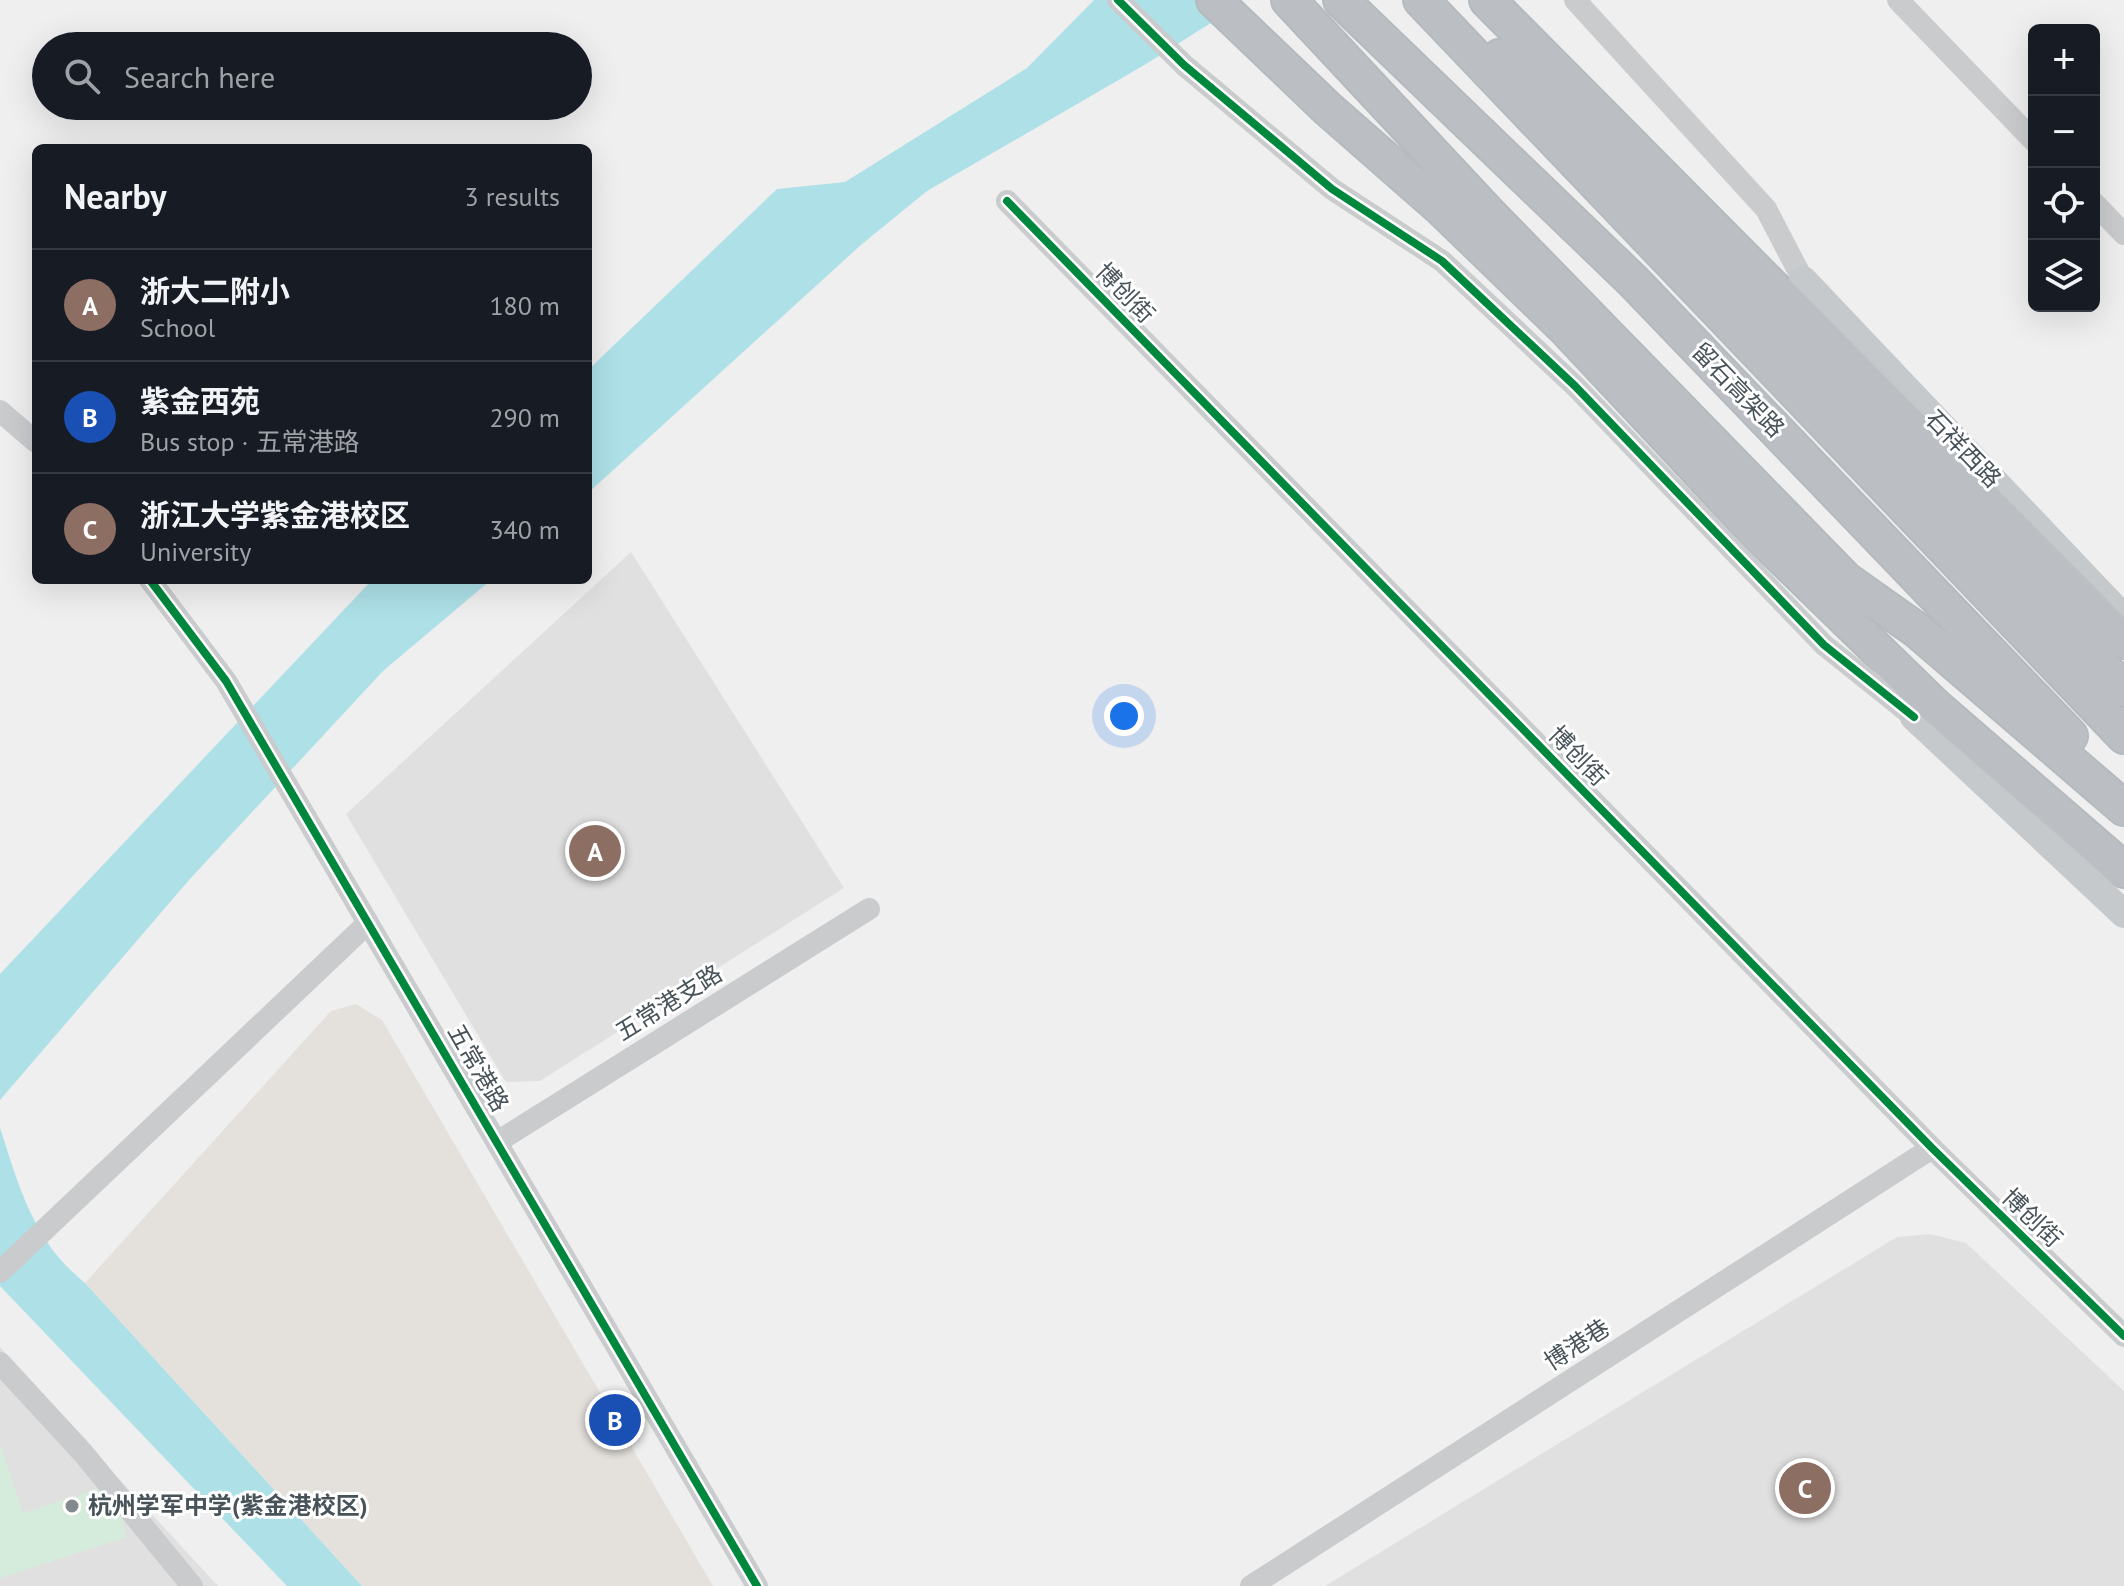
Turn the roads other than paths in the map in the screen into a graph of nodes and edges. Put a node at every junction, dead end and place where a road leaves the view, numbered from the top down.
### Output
1 (1118, 0) edge
2 (1214, 0) edge
3 (1289, 0) edge
4 (1341, 0) edge
5 (1421, 0) edge
6 (1442, 0) edge
7 (1487, 0) edge
8 (1575, 0) edge
9 (1898, 0) edge
10 (2028, 135) edge
11 (1661, 171) junction
12 (1007, 201) dead end
13 (2100, 209) edge
14 (2124, 234) edge
15 (1803, 280) junction
16 (0, 411) edge
17 (32, 439) edge
18 (1755, 531) junction
19 (153, 584) edge
20 (2124, 618) edge
21 (2124, 641) edge
22 (2124, 689) edge
23 (1914, 717) junction
24 (2124, 736) edge
25 (2124, 792) edge
26 (2124, 808) edge
27 (2124, 870) edge
28 (869, 909) dead end
29 (2124, 914) edge
30 (368, 923) junction
31 (497, 1142) junction
32 (1932, 1148) junction
33 (0, 1272) edge
34 (2124, 1336) edge
35 (0, 1363) edge
36 (180, 1582) edge
37 (757, 1586) edge
38 (1251, 1586) edge

1 - 23 street
2 - 18 highway
3 - 26 highway
4 - 25 highway, 留石高架路
5 - 24 highway, 留石高架路
6 - 22 highway
7 - 11 highway
8 - 15 street
9 - 10 street
11 - 15 highway
11 - 21 highway
12 - 32 street, 博创街
13 - 14 street
15 - 20 main road, 石祥西路
16 - 17 street
18 - 23 highway
18 - 27 highway
19 - 30 street, 五常港路
23 - 29 main road
28 - 31 street, 五常港支路
30 - 31 street, 五常港路
30 - 33 street
31 - 37 street, 五常港路
32 - 34 street, 博创街
32 - 38 street, 博港巷
35 - 36 street

